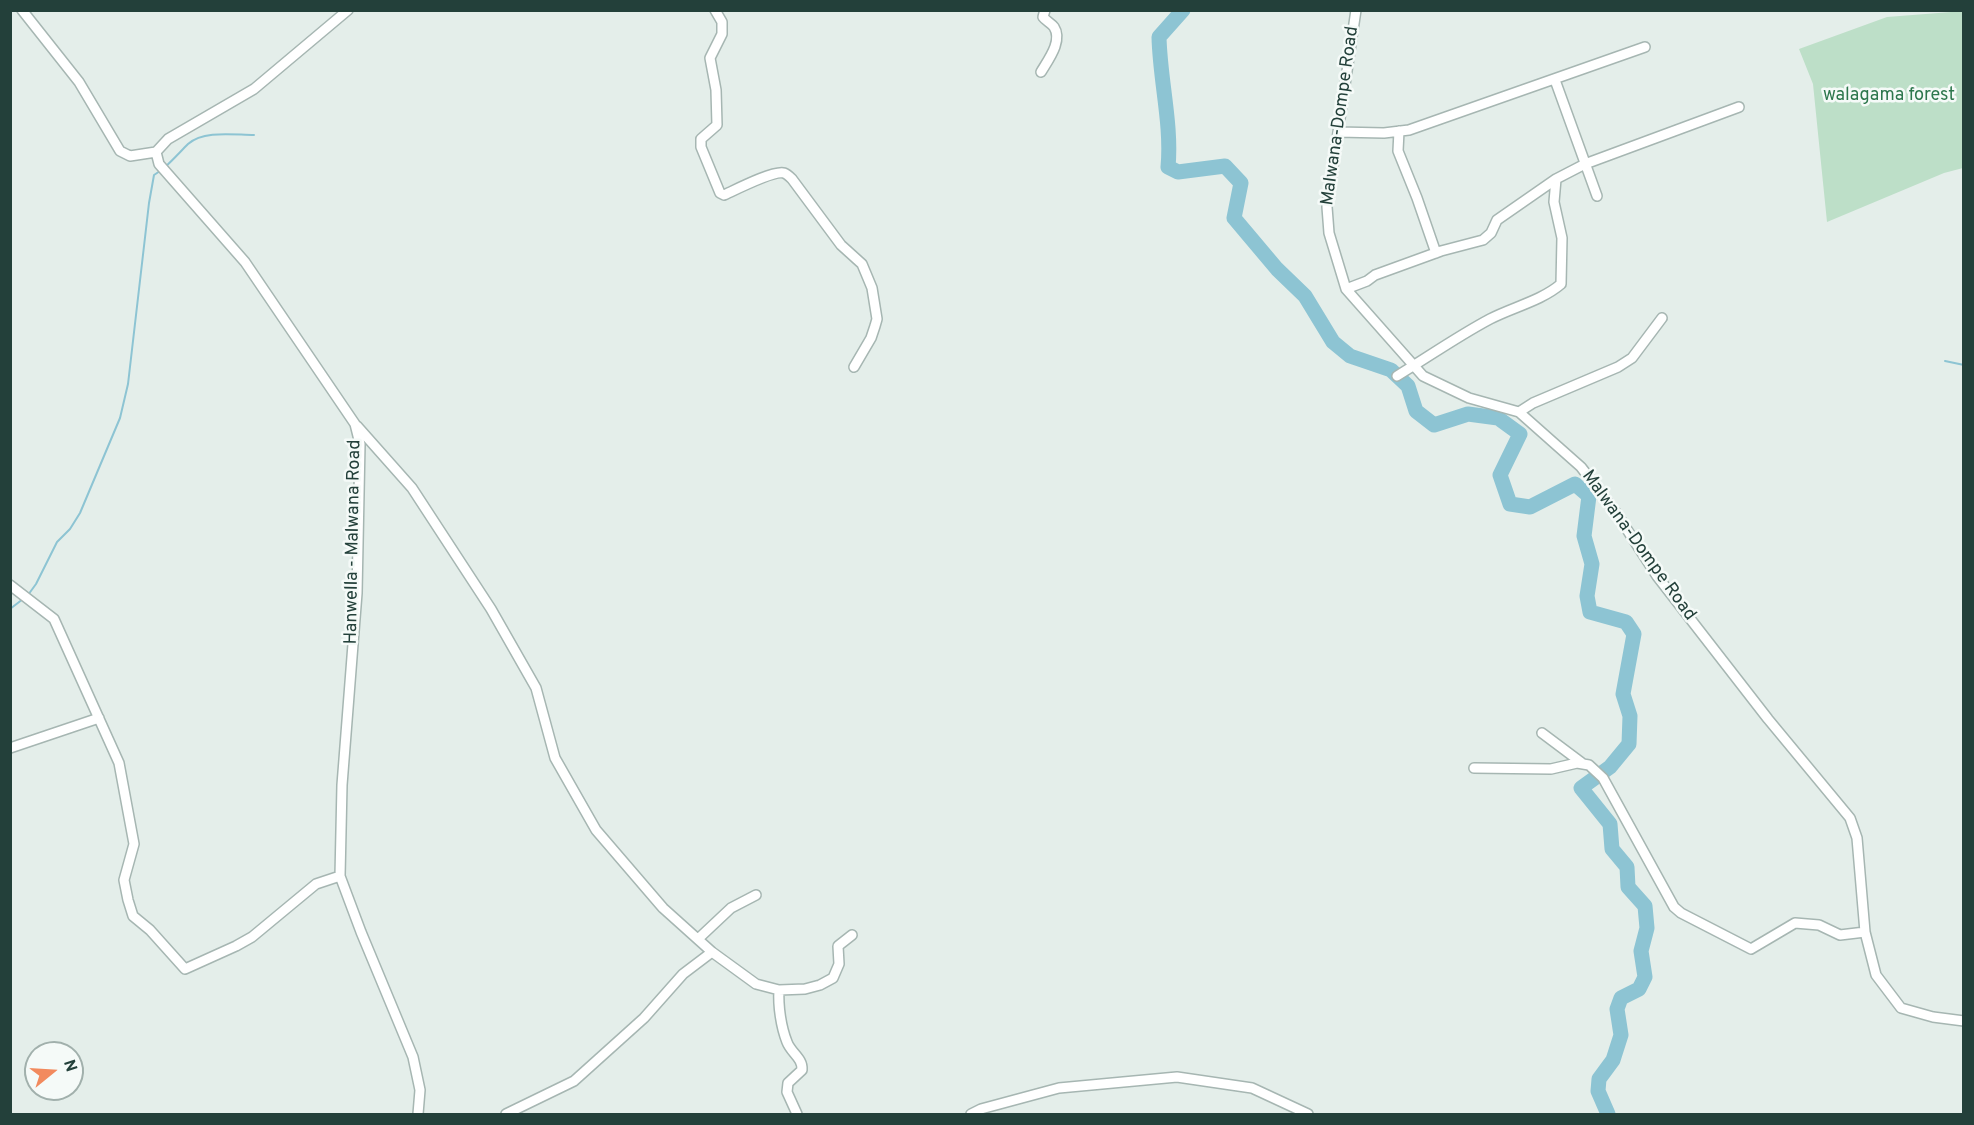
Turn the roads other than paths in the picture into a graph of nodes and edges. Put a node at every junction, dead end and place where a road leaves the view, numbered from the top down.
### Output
1 (22, 10) edge
2 (348, 10) edge
3 (715, 10) edge
4 (1045, 10) edge
5 (1356, 10) edge
6 (1645, 47) dead end
7 (1041, 72) dead end
8 (1555, 80) junction
9 (1739, 107) dead end
10 (1399, 131) junction
11 (1338, 132) junction
12 (156, 152) junction
13 (1585, 164) junction
14 (1556, 179) junction
15 (1596, 196) dead end
16 (1436, 253) junction
17 (1346, 289) junction
18 (1662, 318) dead end
19 (1414, 366) junction
20 (854, 367) dead end
21 (1397, 376) dead end
22 (1519, 412) junction
23 (355, 424) junction
24 (10, 585) edge
25 (99, 718) junction
26 (1542, 733) dead end
27 (10, 748) edge
28 (1584, 764) junction
29 (1474, 768) dead end
30 (340, 876) junction
31 (756, 895) dead end
32 (1865, 932) junction
33 (852, 935) dead end
34 (698, 939) junction
35 (712, 952) junction
36 (779, 990) junction
37 (1964, 1021) edge
38 (418, 1114) edge
39 (506, 1114) edge
40 (797, 1114) edge
41 (971, 1114) edge
42 (1308, 1114) edge

1 - 12 street
2 - 12 street
3 - 20 street
4 - 7 street
5 - 11 street, Malwana-Dompe Road
6 - 8 street
8 - 10 street
8 - 13 street
9 - 13 street
10 - 11 street
10 - 16 street
11 - 17 street, Malwana-Dompe Road
12 - 23 street, Hanwella - Malwana Road
13 - 14 street
13 - 15 street
14 - 16 street
14 - 19 street
16 - 17 street
17 - 19 street, Malwana-Dompe Road
18 - 22 street
19 - 21 street
19 - 22 street, Malwana-Dompe Road
22 - 32 street, Malwana-Dompe Road
23 - 30 street, Hanwella - Malwana Road
23 - 34 street
24 - 25 street
25 - 27 street
25 - 30 street
26 - 28 street
28 - 29 street
28 - 32 street
30 - 38 street, Hanwella - Malwana Road
31 - 34 street
32 - 37 street, Malwana-Dompe Road
33 - 36 street
34 - 35 street
35 - 36 street
35 - 39 street
36 - 40 street
41 - 42 street

